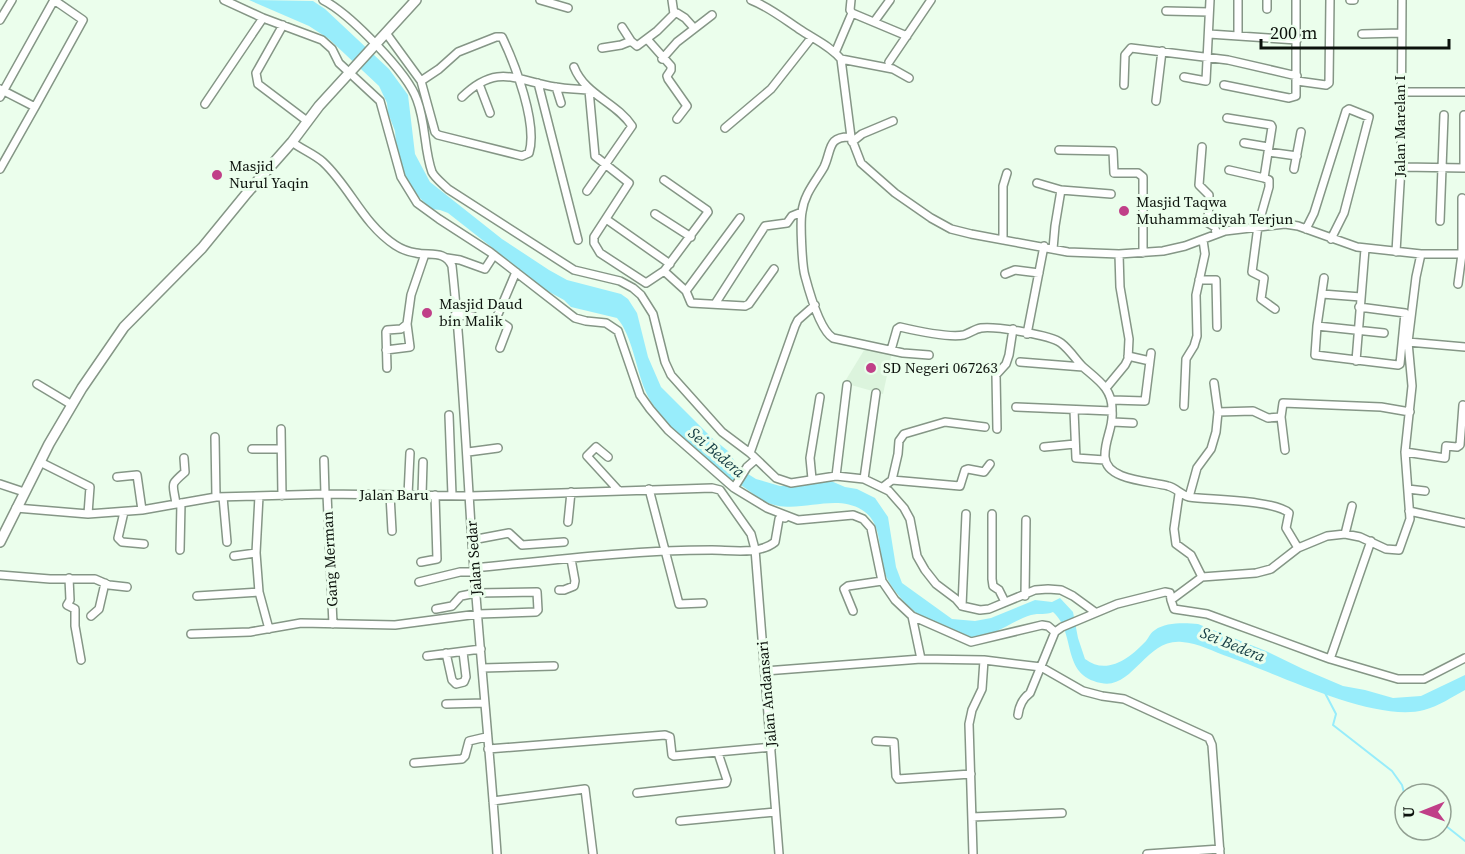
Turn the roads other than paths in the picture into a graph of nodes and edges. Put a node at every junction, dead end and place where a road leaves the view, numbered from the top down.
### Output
1 (12, 0) edge
2 (54, 0) edge
3 (224, 0) edge
4 (323, 0) edge
5 (416, 0) edge
6 (540, 0) edge
7 (672, 0) edge
8 (751, 0) edge
9 (851, 0) edge
10 (890, 0) edge
11 (930, 0) edge
12 (1210, 0) edge
13 (1238, 0) edge
14 (1267, 0) edge
15 (1296, 0) edge
16 (1330, 0) edge
17 (1350, 0) edge
18 (1354, 0) edge
19 (1402, 0) edge
20 (763, 2) edge
21 (568, 8) dead end
22 (1267, 9) dead end
23 (1166, 11) dead end
24 (1209, 12) junction
25 (852, 13) junction
26 (674, 14) junction
27 (712, 15) dead end
28 (263, 18) junction
29 (0, 20) edge
30 (874, 22) junction
31 (283, 25) junction
32 (622, 27) dead end
33 (694, 28) junction
34 (386, 33) junction
35 (1401, 33) junction
36 (1209, 34) junction
37 (1362, 34) dead end
38 (907, 36) junction
39 (1238, 36) junction
40 (812, 37) junction
41 (646, 39) junction
42 (1297, 40) junction
43 (631, 41) junction
44 (373, 48) junction
45 (602, 48) dead end
46 (1162, 51) junction
47 (835, 53) junction
48 (662, 58) junction
49 (1208, 58) junction
50 (841, 60) junction
51 (889, 62) dead end
52 (574, 67) dead end
53 (353, 70) junction
54 (1184, 77) dead end
55 (519, 78) junction
56 (909, 78) dead end
57 (1297, 79) junction
58 (421, 81) junction
59 (538, 83) junction
60 (479, 84) junction
61 (1124, 85) dead end
62 (1224, 85) dead end
63 (556, 87) junction
64 (589, 90) junction
65 (1, 92) edge
66 (1401, 92) junction
67 (1465, 92) edge
68 (462, 97) dead end
69 (1156, 101) dead end
70 (561, 103) dead end
71 (205, 104) dead end
72 (35, 107) junction
73 (490, 113) dead end
74 (1444, 115) dead end
75 (1464, 115) edge
76 (1227, 118) dead end
77 (677, 119) dead end
78 (307, 121) junction
79 (893, 121) dead end
80 (725, 128) dead end
81 (1301, 132) dead end
82 (852, 140) junction
83 (292, 141) junction
84 (1244, 143) dead end
85 (1202, 147) dead end
86 (1268, 149) junction
87 (1059, 150) dead end
88 (1297, 156) junction
89 (605, 164) junction
90 (1401, 167) junction
91 (1443, 167) junction
92 (1464, 168) edge
93 (0, 169) edge
94 (1294, 169) dead end
95 (1229, 170) dead end
96 (1007, 173) dead end
97 (1264, 178) junction
98 (664, 180) dead end
99 (1037, 183) dead end
100 (1061, 190) junction
101 (586, 191) dead end
102 (1111, 194) dead end
103 (1462, 198) dead end
104 (802, 212) junction
105 (655, 214) dead end
106 (740, 218) dead end
107 (606, 219) junction
108 (1440, 221) dead end
109 (1258, 226) junction
110 (1306, 229) junction
111 (1216, 234) junction
112 (691, 237) junction
113 (1331, 239) junction
114 (578, 240) dead end
115 (1003, 240) junction
116 (1203, 240) junction
117 (1044, 246) junction
118 (1053, 249) junction
119 (1365, 249) junction
120 (1396, 252) junction
121 (1143, 253) junction
122 (425, 254) junction
123 (1119, 254) junction
124 (1421, 254) junction
125 (1463, 254) edge
126 (494, 255) junction
127 (449, 261) junction
128 (670, 264) junction
129 (774, 269) dead end
130 (664, 271) junction
131 (516, 273) junction
132 (1039, 273) junction
133 (1005, 274) dead end
134 (1324, 278) dead end
135 (1199, 280) junction
136 (1458, 284) dead end
137 (686, 291) junction
138 (1322, 294) junction
139 (1361, 297) junction
140 (715, 304) junction
141 (815, 305) junction
142 (1359, 307) junction
143 (1275, 309) dead end
144 (455, 315) junction
145 (473, 316) dead end
146 (407, 324) junction
147 (1317, 326) junction
148 (1217, 327) dead end
149 (1013, 329) junction
150 (1359, 331) junction
151 (1384, 333) dead end
152 (1027, 334) junction
153 (1408, 342) junction
154 (1465, 347) edge
155 (500, 348) dead end
156 (386, 350) junction
157 (891, 350) junction
158 (929, 354) dead end
159 (1128, 356) junction
160 (1356, 361) junction
161 (1020, 362) dead end
162 (1083, 367) junction
163 (387, 368) dead end
164 (1214, 383) dead end
165 (37, 384) dead end
166 (848, 385) dead end
167 (1106, 388) junction
168 (876, 393) dead end
169 (820, 397) dead end
170 (1112, 400) junction
171 (72, 405) junction
172 (1463, 405) dead end
173 (1184, 406) dead end
174 (1016, 407) dead end
175 (1074, 410) junction
176 (1112, 411) junction
177 (1218, 412) junction
178 (1410, 412) junction
179 (449, 415) dead end
180 (1281, 417) junction
181 (1113, 422) junction
182 (1133, 423) dead end
183 (986, 427) dead end
184 (281, 429) dead end
185 (997, 429) dead end
186 (215, 437) dead end
187 (1075, 444) junction
188 (498, 447) dead end
189 (1044, 447) dead end
190 (252, 449) dead end
191 (280, 449) junction
192 (1285, 450) dead end
193 (468, 452) junction
194 (1406, 452) junction
195 (410, 453) dead end
196 (750, 453) junction
197 (608, 457) dead end
198 (184, 458) dead end
199 (324, 460) dead end
200 (756, 460) junction
201 (1105, 460) junction
202 (40, 462) junction
203 (423, 462) dead end
204 (990, 464) dead end
205 (836, 476) junction
206 (117, 477) dead end
207 (812, 479) junction
208 (864, 479) junction
209 (892, 480) junction
210 (0, 484) edge
211 (735, 485) junction
212 (883, 487) junction
213 (649, 489) junction
214 (1408, 489) junction
215 (619, 491) junction
216 (1425, 491) dead end
217 (24, 492) junction
218 (571, 492) junction
219 (326, 494) junction
220 (1179, 494) junction
221 (390, 495) junction
222 (408, 495) junction
223 (422, 495) junction
224 (435, 495) junction
225 (452, 495) junction
226 (259, 496) junction
227 (282, 496) junction
228 (470, 496) junction
229 (1189, 496) junction
230 (219, 497) junction
231 (178, 503) junction
232 (1352, 506) dead end
233 (16, 508) junction
234 (142, 509) junction
235 (1409, 511) junction
236 (124, 512) junction
237 (88, 514) junction
238 (966, 514) dead end
239 (992, 514) dead end
240 (794, 519) junction
241 (1026, 520) dead end
242 (568, 522) dead end
243 (1465, 522) edge
244 (392, 531) dead end
245 (752, 534) joint
246 (1345, 534) junction
247 (472, 540) junction
248 (0, 542) edge
249 (227, 542) dead end
250 (564, 542) dead end
251 (1371, 542) junction
252 (144, 544) dead end
253 (1298, 548) junction
254 (755, 549) junction
255 (180, 550) dead end
256 (664, 552) junction
257 (256, 553) junction
258 (234, 556) dead end
259 (571, 559) junction
260 (421, 562) dead end
261 (474, 570) junction
262 (0, 575) edge
263 (1202, 577) junction
264 (69, 578) junction
265 (882, 580) junction
266 (418, 582) dead end
267 (105, 583) junction
268 (127, 587) dead end
269 (559, 590) dead end
270 (259, 592) junction
271 (476, 593) junction
272 (197, 596) dead end
273 (1024, 596) junction
274 (1171, 600) junction
275 (1005, 602) junction
276 (703, 603) dead end
277 (962, 606) junction
278 (436, 609) dead end
279 (853, 611) dead end
280 (1095, 612) junction
281 (478, 614) junction
282 (91, 616) dead end
283 (912, 616) junction
284 (333, 624) junction
285 (268, 629) junction
286 (1055, 632) junction
287 (191, 634) dead end
288 (481, 649) junction
289 (463, 651) junction
290 (446, 654) junction
291 (427, 656) dead end
292 (1465, 658) edge
293 (921, 659) junction
294 (1330, 659) junction
295 (81, 660) dead end
296 (984, 660) junction
297 (554, 666) dead end
298 (1041, 667) junction
299 (482, 668) junction
300 (765, 671) junction
301 (484, 703) junction
302 (446, 704) dead end
303 (1018, 715) dead end
304 (486, 737) junction
305 (876, 741) dead end
306 (772, 747) junction
307 (488, 749) junction
308 (718, 753) junction
309 (414, 763) dead end
310 (971, 774) junction
311 (637, 793) dead end
312 (493, 801) junction
313 (775, 812) junction
314 (1062, 813) dead end
315 (972, 817) junction
316 (680, 821) dead end
317 (1220, 851) edge
318 (497, 854) edge
319 (593, 854) edge
320 (778, 854) edge
321 (973, 854) edge
322 (1147, 854) edge

1 - 29 street
2 - 65 street
2 - 72 street
3 - 28 street
4 - 44 street
5 - 34 main road
6 - 21 street
7 - 26 street
8 - 20 street
9 - 25 street
10 - 30 street
11 - 38 street
12 - 24 street
13 - 39 street
14 - 22 street
15 - 42 street
16 - 57 street
17 - 18 street
19 - 35 street, Jalan Marelan I
20 - 40 street
23 - 24 street
24 - 36 street
25 - 30 street
25 - 47 street
26 - 33 street
26 - 41 street
27 - 33 street
28 - 31 street
28 - 71 street
30 - 38 street
31 - 53 street
31 - 78 street
32 - 43 street
33 - 48 street
34 - 44 main road
34 - 58 street
35 - 37 street
35 - 66 street, Jalan Marelan I
36 - 39 street
36 - 49 street
38 - 51 street
39 - 42 street
40 - 47 street
40 - 80 street
41 - 43 street
41 - 48 street
42 - 57 street
43 - 45 street
44 - 53 main road
44 - 196 street
46 - 49 street
46 - 61 street
46 - 69 street
47 - 50 street
48 - 77 street
49 - 54 street
49 - 57 street
50 - 56 street
50 - 82 street
52 - 64 street
53 - 78 main road
53 - 126 street
55 - 58 street
55 - 58 street
55 - 59 street
55 - 60 street
57 - 62 street
59 - 63 street
59 - 114 street
60 - 68 street
60 - 73 street
63 - 64 street
63 - 70 street
64 - 89 street
64 - 89 street
65 - 72 street
66 - 67 street
66 - 90 street, Jalan Marelan I
72 - 93 street
74 - 91 street
75 - 92 street
76 - 86 street
78 - 83 main road
79 - 82 street
81 - 88 street
82 - 104 street
82 - 115 street
83 - 122 street
83 - 171 main road
84 - 86 street
85 - 111 street
86 - 88 street
86 - 97 street
87 - 121 street
88 - 94 street
89 - 101 street
89 - 107 street
90 - 91 street
90 - 120 street, Jalan Marelan I
91 - 92 street
91 - 108 street
95 - 97 street
96 - 115 street
97 - 109 street
98 - 112 street
99 - 100 street
100 - 102 street
100 - 118 street
103 - 125 street
104 - 140 street
104 - 141 street
105 - 112 street
106 - 137 street
107 - 128 street
107 - 130 street
109 - 110 street
109 - 111 street
109 - 143 street
110 - 113 street
110 - 113 street
111 - 116 street
112 - 128 street
113 - 119 street
115 - 117 street
116 - 121 street
116 - 135 street
117 - 118 street
117 - 132 street
118 - 123 street
119 - 120 street
119 - 139 street
120 - 124 street
121 - 123 street
122 - 127 street
122 - 146 street
123 - 159 street
124 - 125 street
124 - 153 street
125 - 136 street
126 - 127 street
126 - 131 street
127 - 144 street, Jalan Sedar
128 - 130 street
129 - 140 street
130 - 137 street
131 - 155 street
131 - 211 street
132 - 133 street
132 - 152 street
134 - 138 street
135 - 148 street
135 - 173 street
137 - 140 street
138 - 139 street
138 - 147 street
139 - 142 street
141 - 157 street
141 - 196 street
142 - 150 street
142 - 160 street
144 - 145 street
144 - 193 street, Jalan Sedar
146 - 156 street
146 - 156 street
147 - 150 street
147 - 160 street
149 - 152 street
149 - 157 street
149 - 185 street
150 - 151 street
150 - 160 street
152 - 162 street
153 - 154 street
153 - 178 street
156 - 163 street
157 - 158 street
159 - 167 street
159 - 170 street
161 - 162 street
162 - 167 street
164 - 177 street
165 - 171 street
166 - 205 street
167 - 170 street
168 - 208 street
169 - 207 street
170 - 176 street
171 - 202 main road
172 - 194 street
174 - 175 street
175 - 176 street
175 - 187 street
176 - 181 street
177 - 180 street
177 - 229 street
178 - 180 street
178 - 194 street
179 - 225 street
180 - 192 street
181 - 182 street
181 - 201 street
183 - 209 street
184 - 191 street
186 - 230 street
187 - 189 street
187 - 201 street
188 - 193 street
190 - 191 street
191 - 227 street
193 - 228 street, Jalan Sedar
194 - 214 street
195 - 222 street
196 - 200 street
197 - 215 street
198 - 231 street
199 - 219 street, Gang Merman
200 - 207 street
200 - 211 street
201 - 220 street
202 - 217 main road
202 - 237 street
203 - 223 street
204 - 209 street
205 - 207 street
205 - 208 street
206 - 234 street
208 - 212 street
209 - 212 street
210 - 217 street
211 - 240 street
212 - 277 street
213 - 215 street, Jalan Baru
213 - 245 street, Jalan Baru
213 - 256 street
214 - 216 street
214 - 235 street
215 - 218 street, Jalan Baru
217 - 233 main road
218 - 228 street, Jalan Baru
218 - 242 street
219 - 221 street, Jalan Baru
219 - 227 street, Jalan Baru
219 - 284 street, Gang Merman
220 - 229 street
220 - 263 street
221 - 222 street, Jalan Baru
221 - 244 street
222 - 223 street, Jalan Baru
223 - 224 street, Jalan Baru
224 - 225 street, Jalan Baru
224 - 260 street
225 - 228 street, Jalan Baru
226 - 227 street, Jalan Baru
226 - 230 street, Jalan Baru
226 - 257 street
228 - 247 street, Jalan Sedar
229 - 253 street
230 - 231 street, Jalan Baru
230 - 249 street
231 - 234 street, Jalan Baru
231 - 255 street
232 - 246 street
233 - 237 street, Jalan Baru
233 - 248 main road
234 - 236 street, Jalan Baru
235 - 243 street
235 - 251 street
236 - 237 street, Jalan Baru
236 - 252 street
238 - 277 street
239 - 275 street
240 - 254 street
240 - 265 street
241 - 273 street
245 - 254 street, Jalan Andansari
246 - 251 street
246 - 253 street
247 - 250 street
247 - 261 street, Jalan Sedar
251 - 294 street
253 - 263 street
254 - 256 street
254 - 300 street, Jalan Andansari
256 - 259 street
256 - 276 street
257 - 258 street
257 - 270 street
259 - 261 street
259 - 269 street
261 - 266 street
261 - 271 street, Jalan Sedar
262 - 264 street
263 - 274 street
264 - 267 street
264 - 295 street
265 - 279 street
265 - 283 street
267 - 268 street
267 - 282 street
270 - 272 street
270 - 285 street
271 - 278 street
271 - 281 street, Jalan Sedar
271 - 281 street
273 - 275 street
273 - 280 street
274 - 280 street
274 - 294 street
275 - 277 street
280 - 286 street
281 - 284 street
281 - 288 street, Jalan Sedar
283 - 286 street
283 - 293 street
284 - 285 street
285 - 287 street
286 - 298 street
288 - 289 street
288 - 299 street, Jalan Sedar
289 - 290 street
289 - 290 street
290 - 291 street
292 - 294 street
293 - 296 street
293 - 300 street
296 - 298 street
296 - 310 street
297 - 299 street
298 - 303 street
298 - 317 street
299 - 301 street, Jalan Sedar
300 - 306 street, Jalan Andansari
301 - 302 street
301 - 304 street, Jalan Sedar
304 - 307 street, Jalan Sedar
304 - 309 street
305 - 310 street
306 - 308 street
306 - 313 street, Jalan Andansari
307 - 308 street
307 - 312 street, Jalan Sedar
308 - 311 street
310 - 315 street
312 - 318 street, Jalan Sedar
312 - 319 street
313 - 316 street
313 - 320 street, Jalan Andansari
314 - 315 street
315 - 321 street
317 - 322 street

